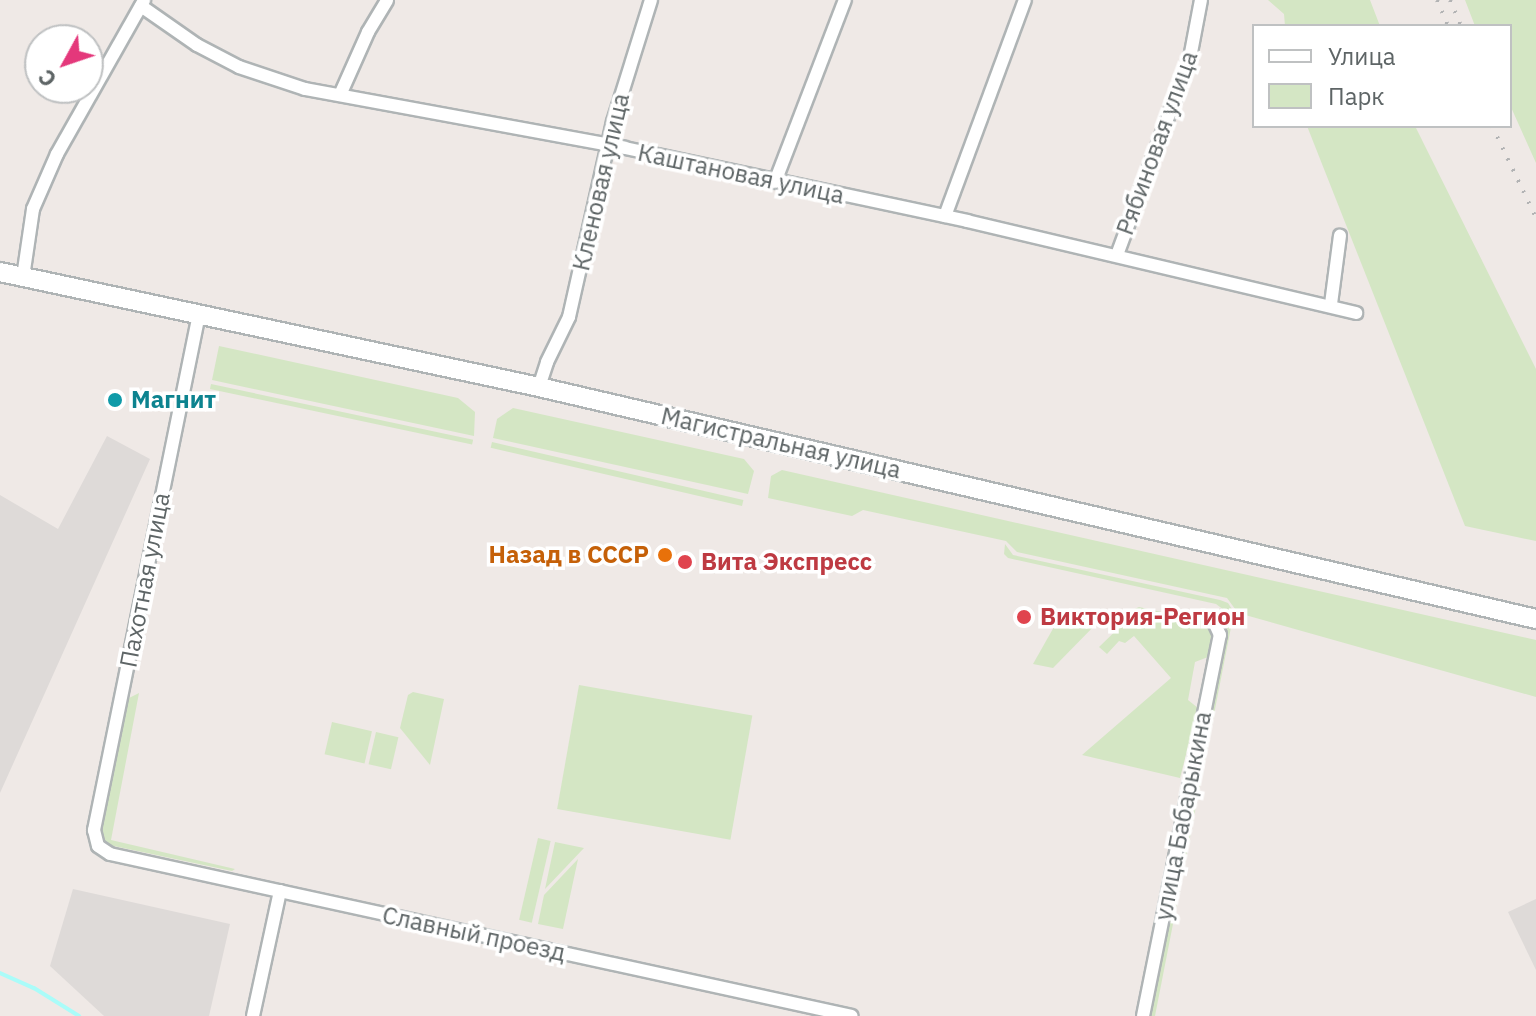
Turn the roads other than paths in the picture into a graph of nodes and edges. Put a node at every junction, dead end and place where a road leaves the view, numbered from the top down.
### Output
1 (387, 0) edge
2 (651, 0) edge
3 (845, 0) edge
4 (1025, 0) edge
5 (1201, 0) edge
6 (142, 3) edge
7 (340, 95) junction
8 (607, 146) junction
9 (775, 182) junction
10 (945, 216) junction
11 (1340, 236) dead end
12 (1117, 255) junction
13 (0, 272) edge
14 (23, 277) junction
15 (1331, 304) junction
16 (1356, 313) dead end
17 (199, 314) junction
18 (539, 387) junction
19 (1212, 618) dead end
20 (1536, 619) edge
21 (98, 846) joint
22 (280, 891) junction
23 (253, 1016) edge
24 (852, 1016) edge
25 (1143, 1016) edge

1 - 7 street
2 - 8 street, Кленовая улица
3 - 9 street
4 - 10 street
5 - 12 street, Рябиновая улица
6 - 7 street, Каштановая улица
6 - 14 street
7 - 8 street, Каштановая улица
8 - 9 street, Каштановая улица
8 - 18 street, Кленовая улица
9 - 10 street, Каштановая улица
10 - 12 street, Каштановая улица
11 - 15 street
12 - 15 street, Каштановая улица
13 - 14 main road, Магистральная улица
14 - 17 main road, Магистральная улица
15 - 16 street, Каштановая улица
17 - 18 main road, Магистральная улица
17 - 21 street, Пахотная улица
18 - 20 main road, Магистральная улица
19 - 25 street, улица Бабарыкина
21 - 22 street, Славный проезд
22 - 23 street
22 - 24 street, Славный проезд

